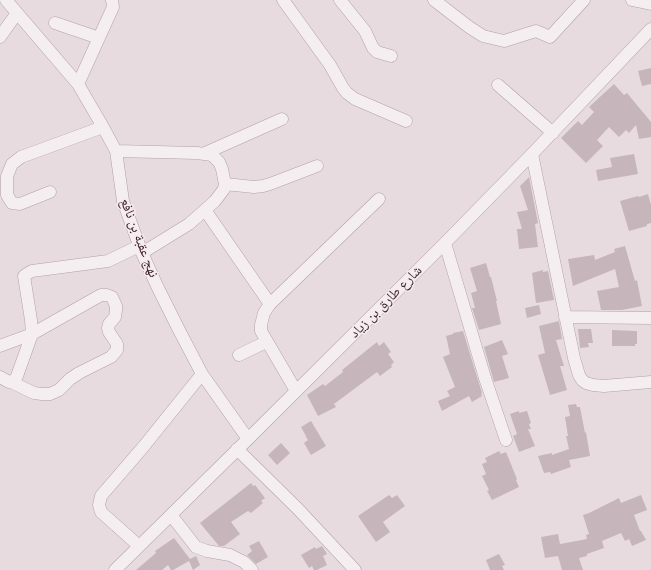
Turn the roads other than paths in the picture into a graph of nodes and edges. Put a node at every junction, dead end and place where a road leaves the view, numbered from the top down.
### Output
1 (6, 0) edge
2 (112, 0) edge
3 (283, 0) edge
4 (340, 0) edge
5 (434, 0) edge
6 (584, 0) edge
7 (632, 0) edge
8 (651, 4) edge
9 (17, 13) junction
10 (55, 23) dead end
11 (651, 29) edge
12 (0, 37) edge
13 (99, 38) junction
14 (391, 56) dead end
15 (78, 84) junction
16 (498, 85) dead end
17 (282, 119) dead end
18 (406, 121) dead end
19 (103, 128) junction
20 (553, 133) junction
21 (116, 151) junction
22 (203, 154) junction
23 (532, 154) junction
24 (317, 166) dead end
25 (226, 184) junction
26 (50, 192) dead end
27 (379, 199) dead end
28 (205, 210) junction
29 (445, 243) junction
30 (140, 249) junction
31 (270, 304) junction
32 (565, 316) junction
33 (651, 318) edge
34 (32, 334) junction
35 (266, 342) junction
36 (0, 346) edge
37 (239, 355) dead end
38 (202, 374) junction
39 (0, 377) edge
40 (12, 382) junction
41 (651, 382) edge
42 (296, 391) junction
43 (248, 439) junction
44 (506, 440) dead end
45 (238, 449) junction
46 (171, 515) junction
47 (139, 546) junction
48 (115, 570) edge
49 (252, 570) edge
50 (355, 570) edge

1 - 9 street, نهج عقبة بن نافع
2 - 13 street
3 - 18 street
4 - 14 street
5 - 6 street
7 - 8 street
9 - 12 street
9 - 15 street, نهج عقبة بن نافع
10 - 13 street
11 - 20 street, شارع طارق بن زياد
13 - 15 street
15 - 19 street, نهج عقبة بن نافع
16 - 20 street
17 - 22 street
19 - 21 street, نهج عقبة بن نافع
19 - 26 street
20 - 23 street, شارع طارق بن زياد
21 - 22 street
21 - 30 street, نهج عقبة بن نافع
22 - 25 street
23 - 29 street, شارع طارق بن زياد
23 - 32 street
24 - 25 street
25 - 28 street
27 - 31 street
28 - 30 street
28 - 31 street
29 - 42 street, شارع طارق بن زياد
29 - 44 street
30 - 34 street
30 - 38 street, نهج عقبة بن نافع
31 - 35 street
32 - 33 street
32 - 41 street
34 - 36 street
34 - 40 street
34 - 40 street
35 - 37 street
35 - 42 street
38 - 43 street, نهج عقبة بن نافع
38 - 47 street
39 - 40 street
42 - 43 street, شارع طارق بن زياد
43 - 45 street, شارع طارق بن زياد
45 - 46 street, شارع طارق بن زياد
45 - 50 street
46 - 47 street, شارع طارق بن زياد
46 - 49 street
47 - 48 street, شارع طارق بن زياد

